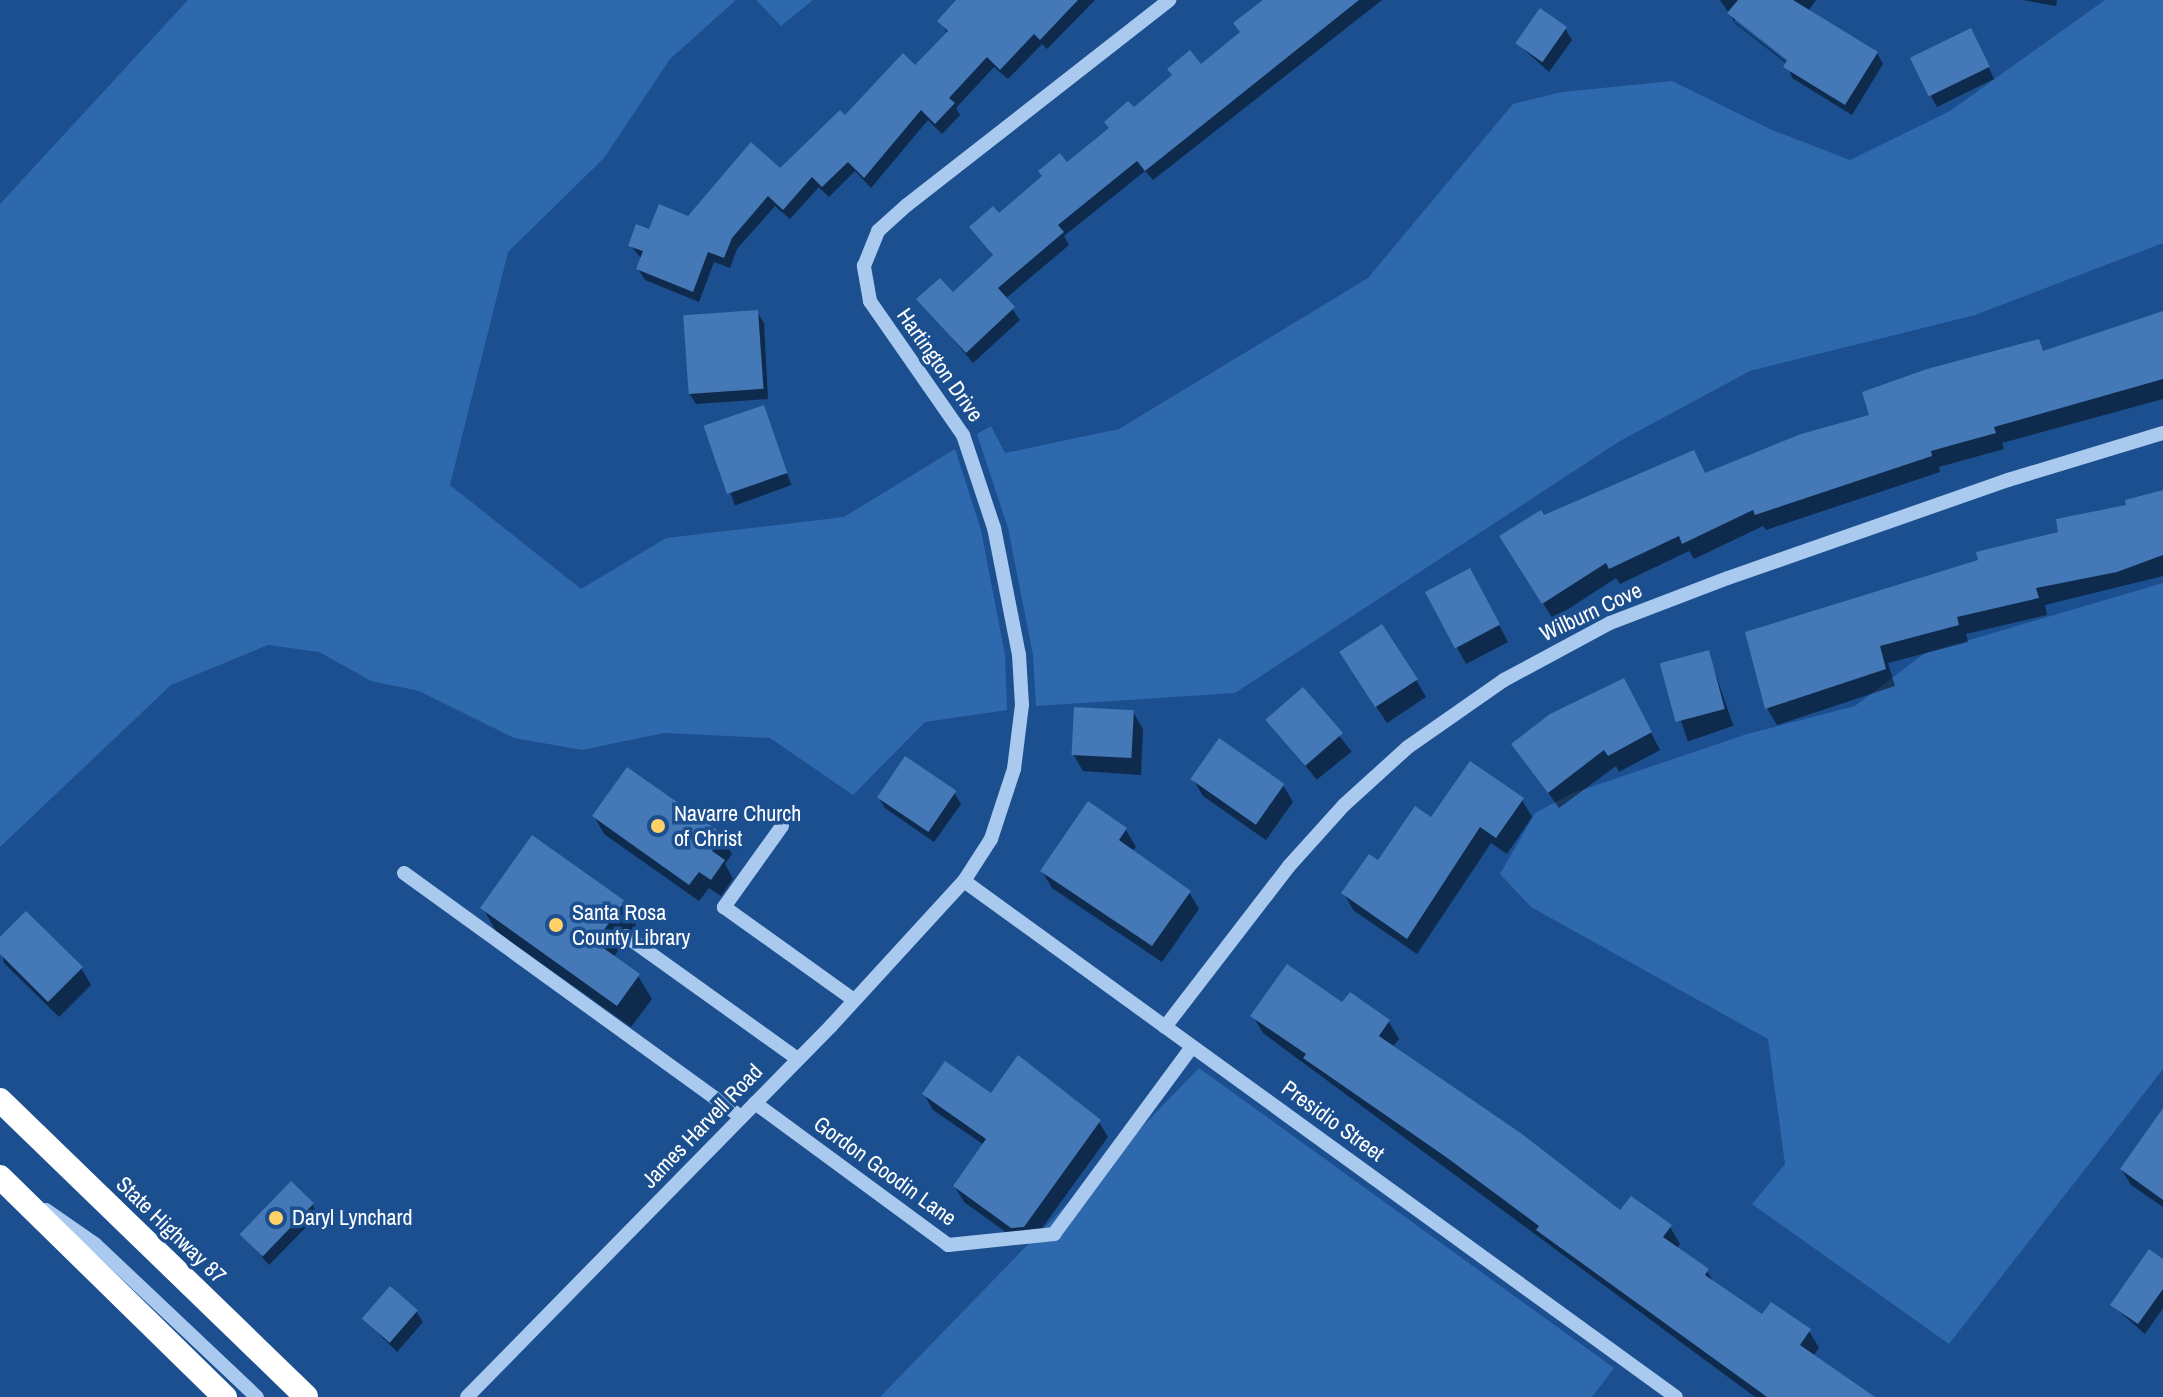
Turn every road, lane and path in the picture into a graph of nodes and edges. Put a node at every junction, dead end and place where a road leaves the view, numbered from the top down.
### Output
1 (1169, 0) edge
2 (2163, 433) edge
3 (782, 826) dead end
4 (404, 873) dead end
5 (964, 881) junction
6 (626, 936) dead end
7 (854, 1000) junction
8 (1165, 1027) junction
9 (1192, 1047) junction
10 (798, 1059) junction
11 (0, 1100) edge
12 (755, 1103) junction
13 (0, 1115) edge
14 (741, 1117) junction
15 (50, 1149) junction
16 (0, 1177) edge
17 (225, 1397) edge
18 (257, 1397) edge
19 (306, 1397) edge
20 (467, 1397) edge
21 (1676, 1397) edge

1 - 5 street, Hartington Drive
2 - 8 street, Wilburn Cove
3 - 7 street
4 - 14 street
5 - 7 street, James Harvell Road
5 - 8 street, Presidio Street
6 - 10 street
7 - 10 street, James Harvell Road
8 - 9 street, Presidio Street
9 - 12 street, Gordon Goodin Lane
9 - 21 street, Presidio Street
10 - 12 street, James Harvell Road
11 - 15 highway, State Highway 87
12 - 14 street, James Harvell Road
13 - 15 street
14 - 20 street, James Harvell Road
15 - 19 highway, State Highway 87
16 - 17 highway
16 - 18 street

